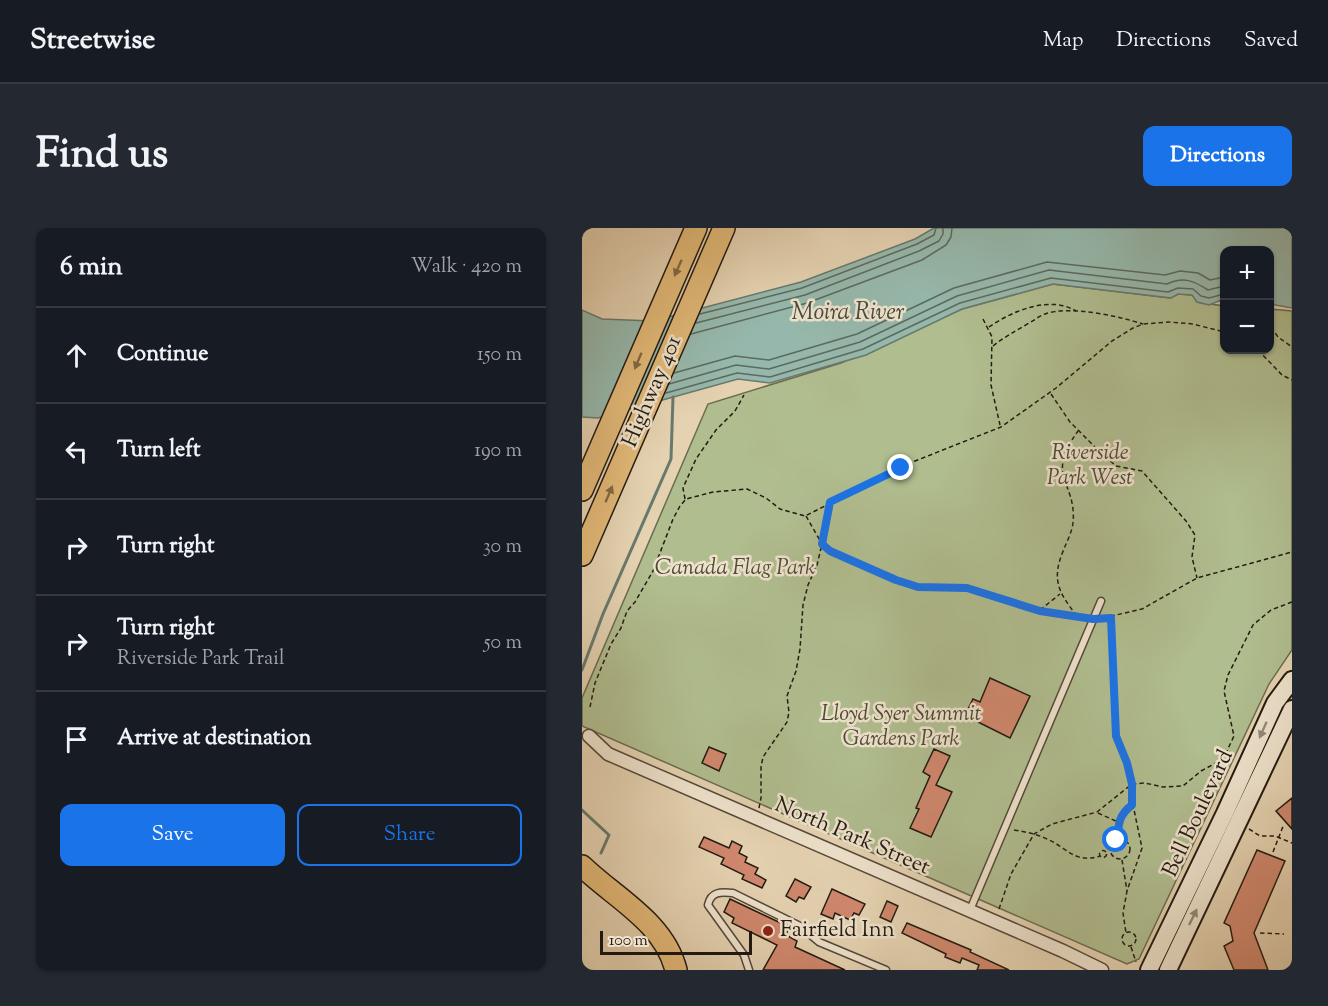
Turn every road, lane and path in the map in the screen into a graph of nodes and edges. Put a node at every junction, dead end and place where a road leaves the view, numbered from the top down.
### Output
1 (696, 228) edge
2 (724, 228) edge
3 (1077, 311) junction
4 (983, 318) dead end
5 (1143, 324) junction
6 (989, 327) junction
7 (1220, 331) edge
8 (1274, 331) edge
9 (993, 346) junction
10 (1292, 346) edge
11 (1262, 354) edge
12 (1292, 380) edge
13 (1050, 393) junction
14 (744, 395) dead end
15 (1001, 427) junction
16 (1079, 431) junction
17 (601, 445) junction
18 (582, 480) edge
19 (582, 490) edge
20 (686, 500) junction
21 (830, 502) junction
22 (805, 516) junction
23 (822, 544) junction
24 (1292, 552) edge
25 (583, 553) edge
26 (1197, 579) junction
27 (1061, 593) junction
28 (1101, 601) dead end
29 (1292, 602) edge
30 (1040, 611) junction
31 (1079, 618) junction
32 (1111, 618) junction
33 (1093, 619) junction
34 (1292, 680) edge
35 (590, 707) dead end
36 (1292, 709) edge
37 (589, 736) dead end
38 (1132, 784) junction
39 (761, 803) dead end
40 (1132, 805) junction
41 (1097, 812) junction
42 (814, 815) dead end
43 (803, 820) dead end
44 (1119, 822) junction
45 (1284, 824) dead end
46 (1005, 828) junction
47 (1248, 828) dead end
48 (1034, 834) junction
49 (1119, 838) junction
50 (1280, 838) junction
51 (1292, 843) edge
52 (1110, 852) junction
53 (1273, 852) dead end
54 (1106, 853) junction
55 (1100, 856) junction
56 (1121, 860) junction
57 (587, 872) edge
58 (1127, 891) junction
59 (970, 911) junction
60 (994, 922) junction
61 (1126, 933) junction
62 (1260, 933) dead end
63 (1284, 934) dead end
64 (1130, 946) junction
65 (1144, 968) edge
66 (676, 970) edge
67 (749, 970) edge
68 (886, 970) edge
69 (1101, 970) edge
70 (1168, 970) edge

1 -> 17 highway, Highway 401
25 -> 2 highway, Highway 401
3 - 5 path
3 - 6 path
3 - 9 path
4 - 6 path
5 - 7 path
5 - 13 path
6 - 9 path
8 - 10 path
9 - 15 path
11 - 12 path
13 - 15 path
13 - 16 path
14 - 20 path
15 - 21 path
16 - 26 path
16 - 27 path
17 - 18 highway
17 - 19 highway, Highway 401
20 - 22 path
20 - 35 path
21 - 22 path
21 - 23 path
22 - 23 path
23 - 30 path
23 - 39 path
24 - 26 path
26 - 32 path
27 - 30 path
27 - 31 path
28 - 33 lane
29 - 38 path
30 - 31 path
31 - 33 path
32 - 33 path
32 - 38 path
33 - 46 lane
34 -> 65 main road, Bell Boulevard
70 -> 36 main road, Bell Boulevard
37 - 59 street, North Park Street
38 - 40 path
38 - 41 path
40 - 44 path
40 - 58 path
41 - 44 path
41 - 48 path
42 - 43 path
44 - 49 path
45 - 50 path
46 - 48 path
46 - 59 lane
47 - 50 path
48 - 55 path
48 - 60 path
49 - 52 path
49 - 56 path
50 - 51 path
50 - 53 path
52 - 54 path
52 - 56 path
54 - 55 path
54 - 55 path
56 - 58 path
57 - 66 highway
58 - 61 path
59 - 60 street, North Park Street
60 - 69 street, North Park Street
61 - 64 path
61 - 64 path
62 - 63 path
64 - 65 path
67 - 68 lane

